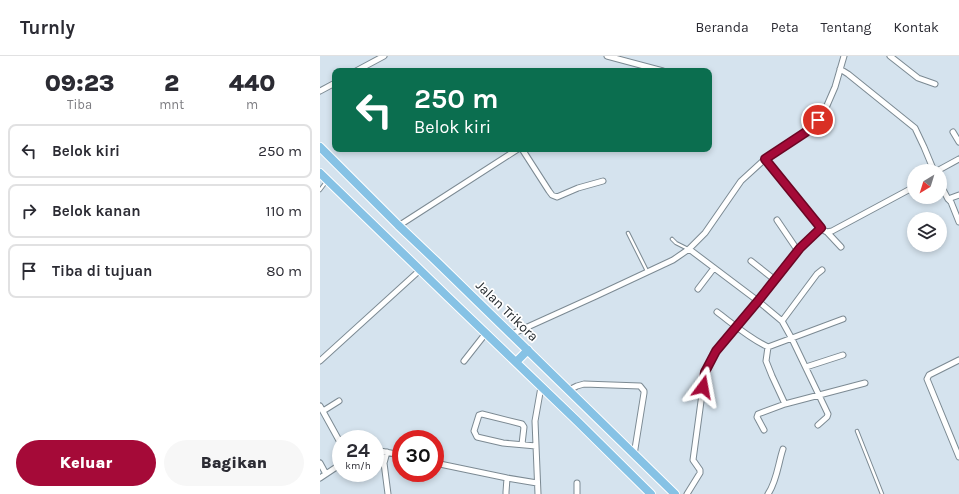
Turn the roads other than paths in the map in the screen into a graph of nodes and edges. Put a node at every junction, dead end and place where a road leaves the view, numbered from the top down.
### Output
1 (384, 56) edge
2 (608, 56) edge
3 (844, 56) edge
4 (890, 56) edge
5 (362, 68) edge
6 (652, 68) edge
7 (840, 70) junction
8 (935, 84) dead end
9 (332, 85) edge
10 (320, 91) edge
11 (953, 132) dead end
12 (959, 142) edge
13 (322, 152) edge
14 (513, 152) edge
15 (524, 152) edge
16 (765, 159) junction
17 (959, 159) edge
18 (932, 164) edge
19 (947, 165) edge
20 (320, 173) edge
21 (328, 181) junction
22 (603, 181) dead end
23 (320, 190) edge
24 (907, 191) edge
25 (959, 195) edge
26 (948, 199) joint
27 (777, 220) dead end
28 (959, 222) edge
29 (398, 225) junction
30 (821, 228) junction
31 (827, 232) junction
32 (628, 233) dead end
33 (672, 239) dead end
34 (841, 248) dead end
35 (689, 249) junction
36 (798, 251) junction
37 (751, 261) dead end
38 (714, 268) junction
39 (420, 270) junction
40 (822, 270) dead end
41 (648, 272) junction
42 (775, 280) junction
43 (698, 289) dead end
44 (758, 301) junction
45 (717, 312) dead end
46 (843, 319) dead end
47 (782, 321) junction
48 (736, 327) junction
49 (486, 333) junction
50 (512, 334) junction
51 (792, 339) junction
52 (768, 347) junction
53 (528, 350) junction
54 (843, 355) dead end
55 (959, 360) edge
56 (320, 361) edge
57 (464, 361) dead end
58 (516, 362) junction
59 (806, 367) junction
60 (865, 383) dead end
61 (541, 386) junction
62 (569, 390) junction
63 (819, 395) junction
64 (339, 401) dead end
65 (785, 404) junction
66 (320, 406) edge
67 (323, 411) junction
68 (818, 425) dead end
69 (333, 430) edge
70 (764, 430) dead end
71 (857, 431) dead end
72 (522, 444) junction
73 (536, 446) junction
74 (783, 449) dead end
75 (386, 452) joint
76 (392, 453) edge
77 (634, 455) junction
78 (959, 457) edge
79 (320, 463) edge
80 (444, 465) edge
81 (332, 470) edge
82 (326, 474) junction
83 (320, 478) edge
84 (507, 478) junction
85 (537, 483) junction
86 (577, 483) dead end
87 (388, 494) edge
88 (506, 494) edge
89 (538, 494) edge
90 (577, 494) edge
91 (651, 494) edge
92 (675, 494) edge
93 (687, 494) edge
94 (768, 494) edge
95 (882, 494) edge

1 - 5 street
2 - 6 street
3 - 7 street
4 - 8 street
7 - 16 street
7 - 18 street
9 - 10 street
11 - 12 street
13 - 29 main road, Jalan Trikora
14 - 29 street
15 - 22 street
16 - 30 street
16 - 35 street
17 - 19 street
20 - 21 main road
21 - 23 lane
21 - 39 main road
24 - 31 street
25 - 26 street
26 - 28 street
27 - 36 street
29 - 50 main road, Jalan Trikora
30 - 31 street
30 - 36 street
31 - 34 street
32 - 41 lane
33 - 35 lane
35 - 38 street
35 - 41 street
36 - 42 street
37 - 42 street
38 - 43 street
38 - 44 street
39 - 49 main road
39 - 56 street
40 - 47 street
41 - 50 street
42 - 44 street
44 - 47 street
44 - 48 street
45 - 48 street
46 - 51 street
47 - 51 street
48 - 52 street
48 - 93 street
49 - 57 street
49 - 58 main road
50 - 53 main road, Jalan Trikora
51 - 52 street
51 - 59 street
52 - 65 street
53 - 58 main road
53 - 62 main road, Jalan Trikora
54 - 59 street
55 - 78 street
58 - 61 main road
59 - 63 street
60 - 63 street
61 - 73 street
61 - 91 main road
62 - 77 main road, Jalan Trikora
62 - 77 street
63 - 65 street
63 - 68 street
64 - 67 street
65 - 70 street
66 - 67 street
67 - 69 street
71 - 95 lane
72 - 72 street
72 - 73 street
73 - 85 street
74 - 94 street
75 - 76 street
75 - 87 street
77 - 92 main road, Jalan Trikora
79 - 82 street
80 - 84 street
81 - 82 street
82 - 83 street
84 - 85 street
84 - 88 street
85 - 89 street
86 - 90 street

